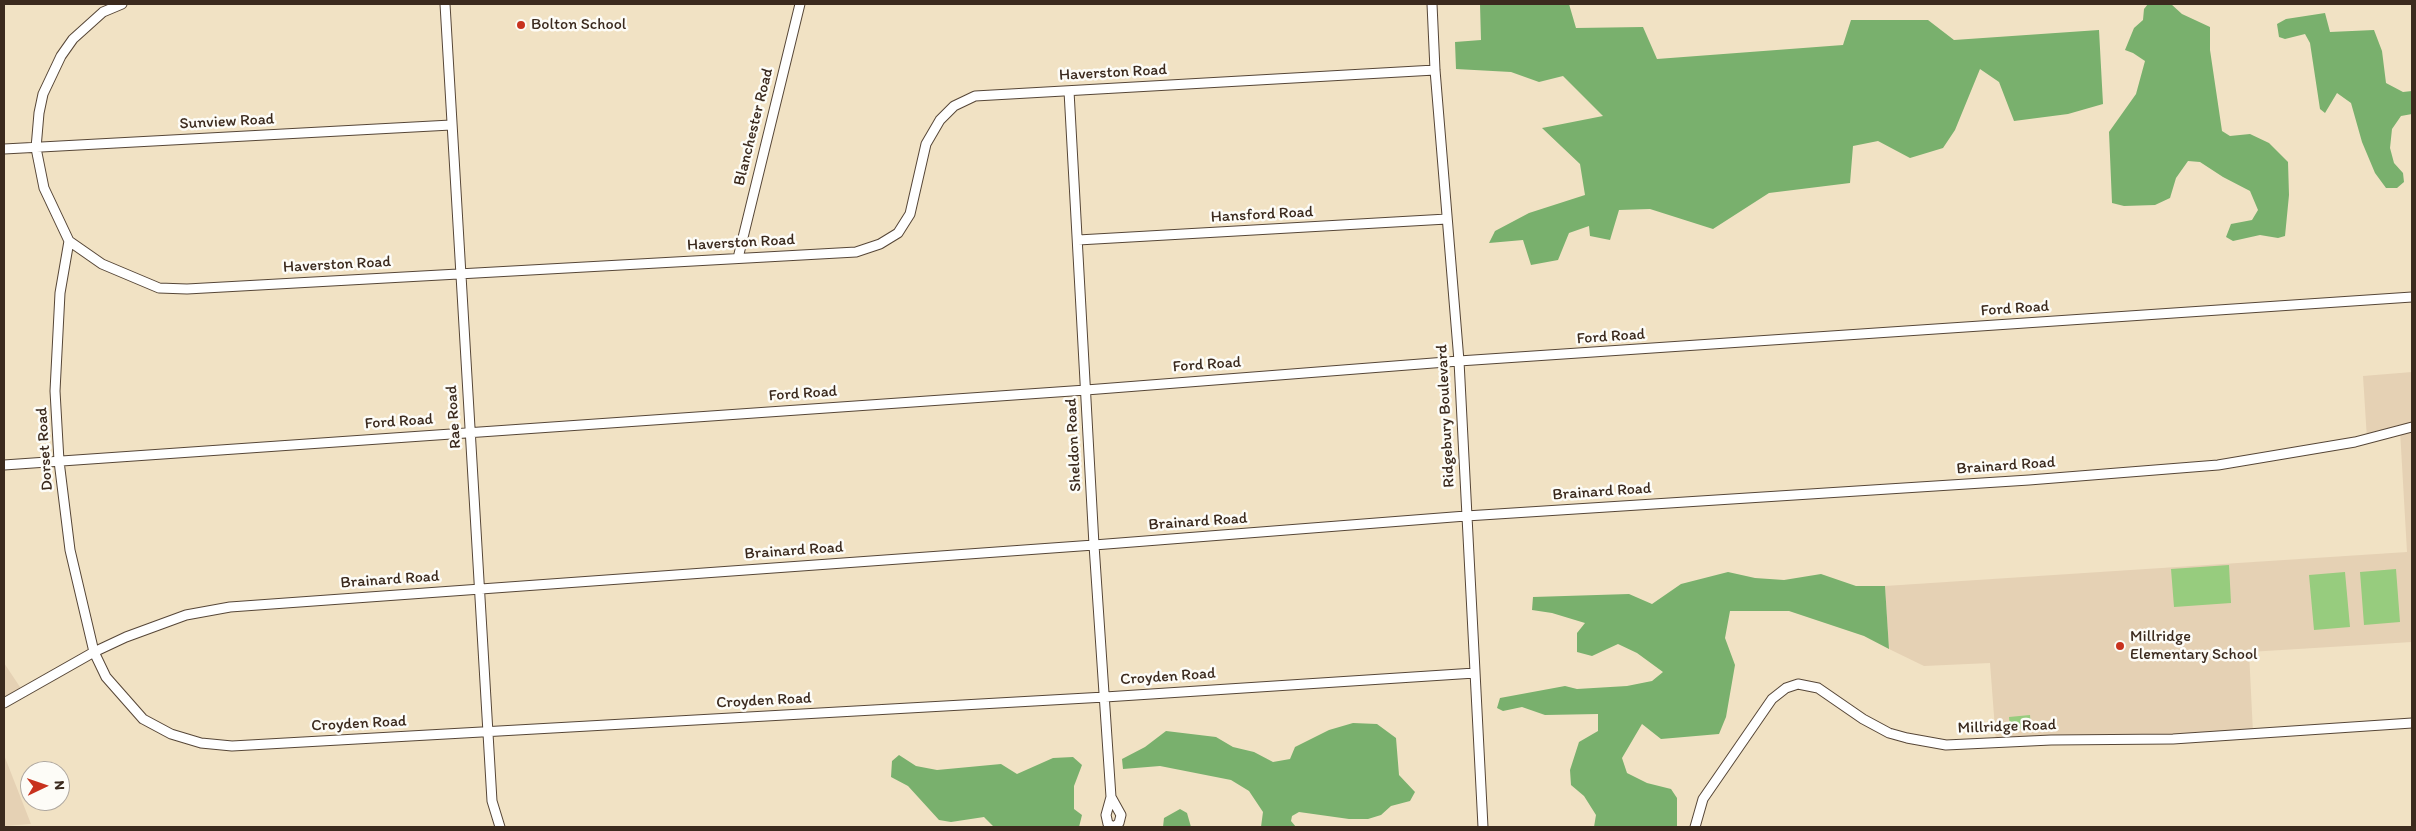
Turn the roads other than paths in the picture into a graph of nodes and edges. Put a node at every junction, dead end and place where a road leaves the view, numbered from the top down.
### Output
1 (122, 4) edge
2 (445, 4) edge
3 (800, 4) edge
4 (1432, 4) edge
5 (1435, 70) junction
6 (1069, 91) junction
7 (451, 125) junction
8 (36, 148) junction
9 (4, 149) edge
10 (1447, 219) junction
11 (1078, 240) junction
12 (69, 241) junction
13 (738, 258) junction
14 (460, 273) junction
15 (2412, 297) edge
16 (1459, 361) junction
17 (1086, 390) junction
18 (2412, 427) edge
19 (470, 432) junction
20 (59, 461) junction
21 (4, 465) edge
22 (1466, 516) junction
23 (1094, 545) junction
24 (479, 588) junction
25 (94, 652) junction
26 (1474, 673) junction
27 (1105, 696) junction
28 (4, 703) edge
29 (2412, 723) edge
30 (488, 731) junction
31 (1111, 797) dead end
32 (500, 827) edge
33 (1483, 827) edge
34 (1695, 827) edge

1 - 8 street, Haverston Road
2 - 7 street, Rae Road
3 - 13 street, Blanchester Road
4 - 5 street, Ridgebury Boulevard
5 - 6 street, Haverston Road
5 - 10 street, Ridgebury Boulevard
6 - 11 street, Sheldon Road
6 - 13 street, Haverston Road
7 - 8 street, Sunview Road
7 - 14 street, Rae Road
8 - 9 street, Sunview Road
8 - 12 street, Haverston Road
10 - 11 street, Hansford Road
10 - 16 street, Ridgebury Boulevard
11 - 17 street, Sheldon Road
12 - 14 street, Haverston Road
12 - 20 street, Dorset Road
13 - 14 street, Haverston Road
14 - 19 street, Rae Road
15 - 16 street, Ford Road
16 - 17 street, Ford Road
16 - 22 street, Ridgebury Boulevard
17 - 19 street, Ford Road
17 - 23 street, Sheldon Road
18 - 22 street, Brainard Road
19 - 20 street, Ford Road
19 - 24 street, Rae Road
20 - 21 street, Ford Road
20 - 25 street, Dorset Road
22 - 23 street, Brainard Road
22 - 26 street, Ridgebury Boulevard
23 - 24 street, Brainard Road
23 - 27 street, Sheldon Road
24 - 25 street, Brainard Road
24 - 30 street, Rae Road
25 - 28 street, Brainard Road
25 - 30 street, Croyden Road
26 - 27 street, Croyden Road
26 - 33 street, Ridgebury Boulevard
27 - 30 street, Croyden Road
27 - 31 street, Sheldon Road
29 - 34 street, Millridge Road
30 - 32 street, Rae Road

